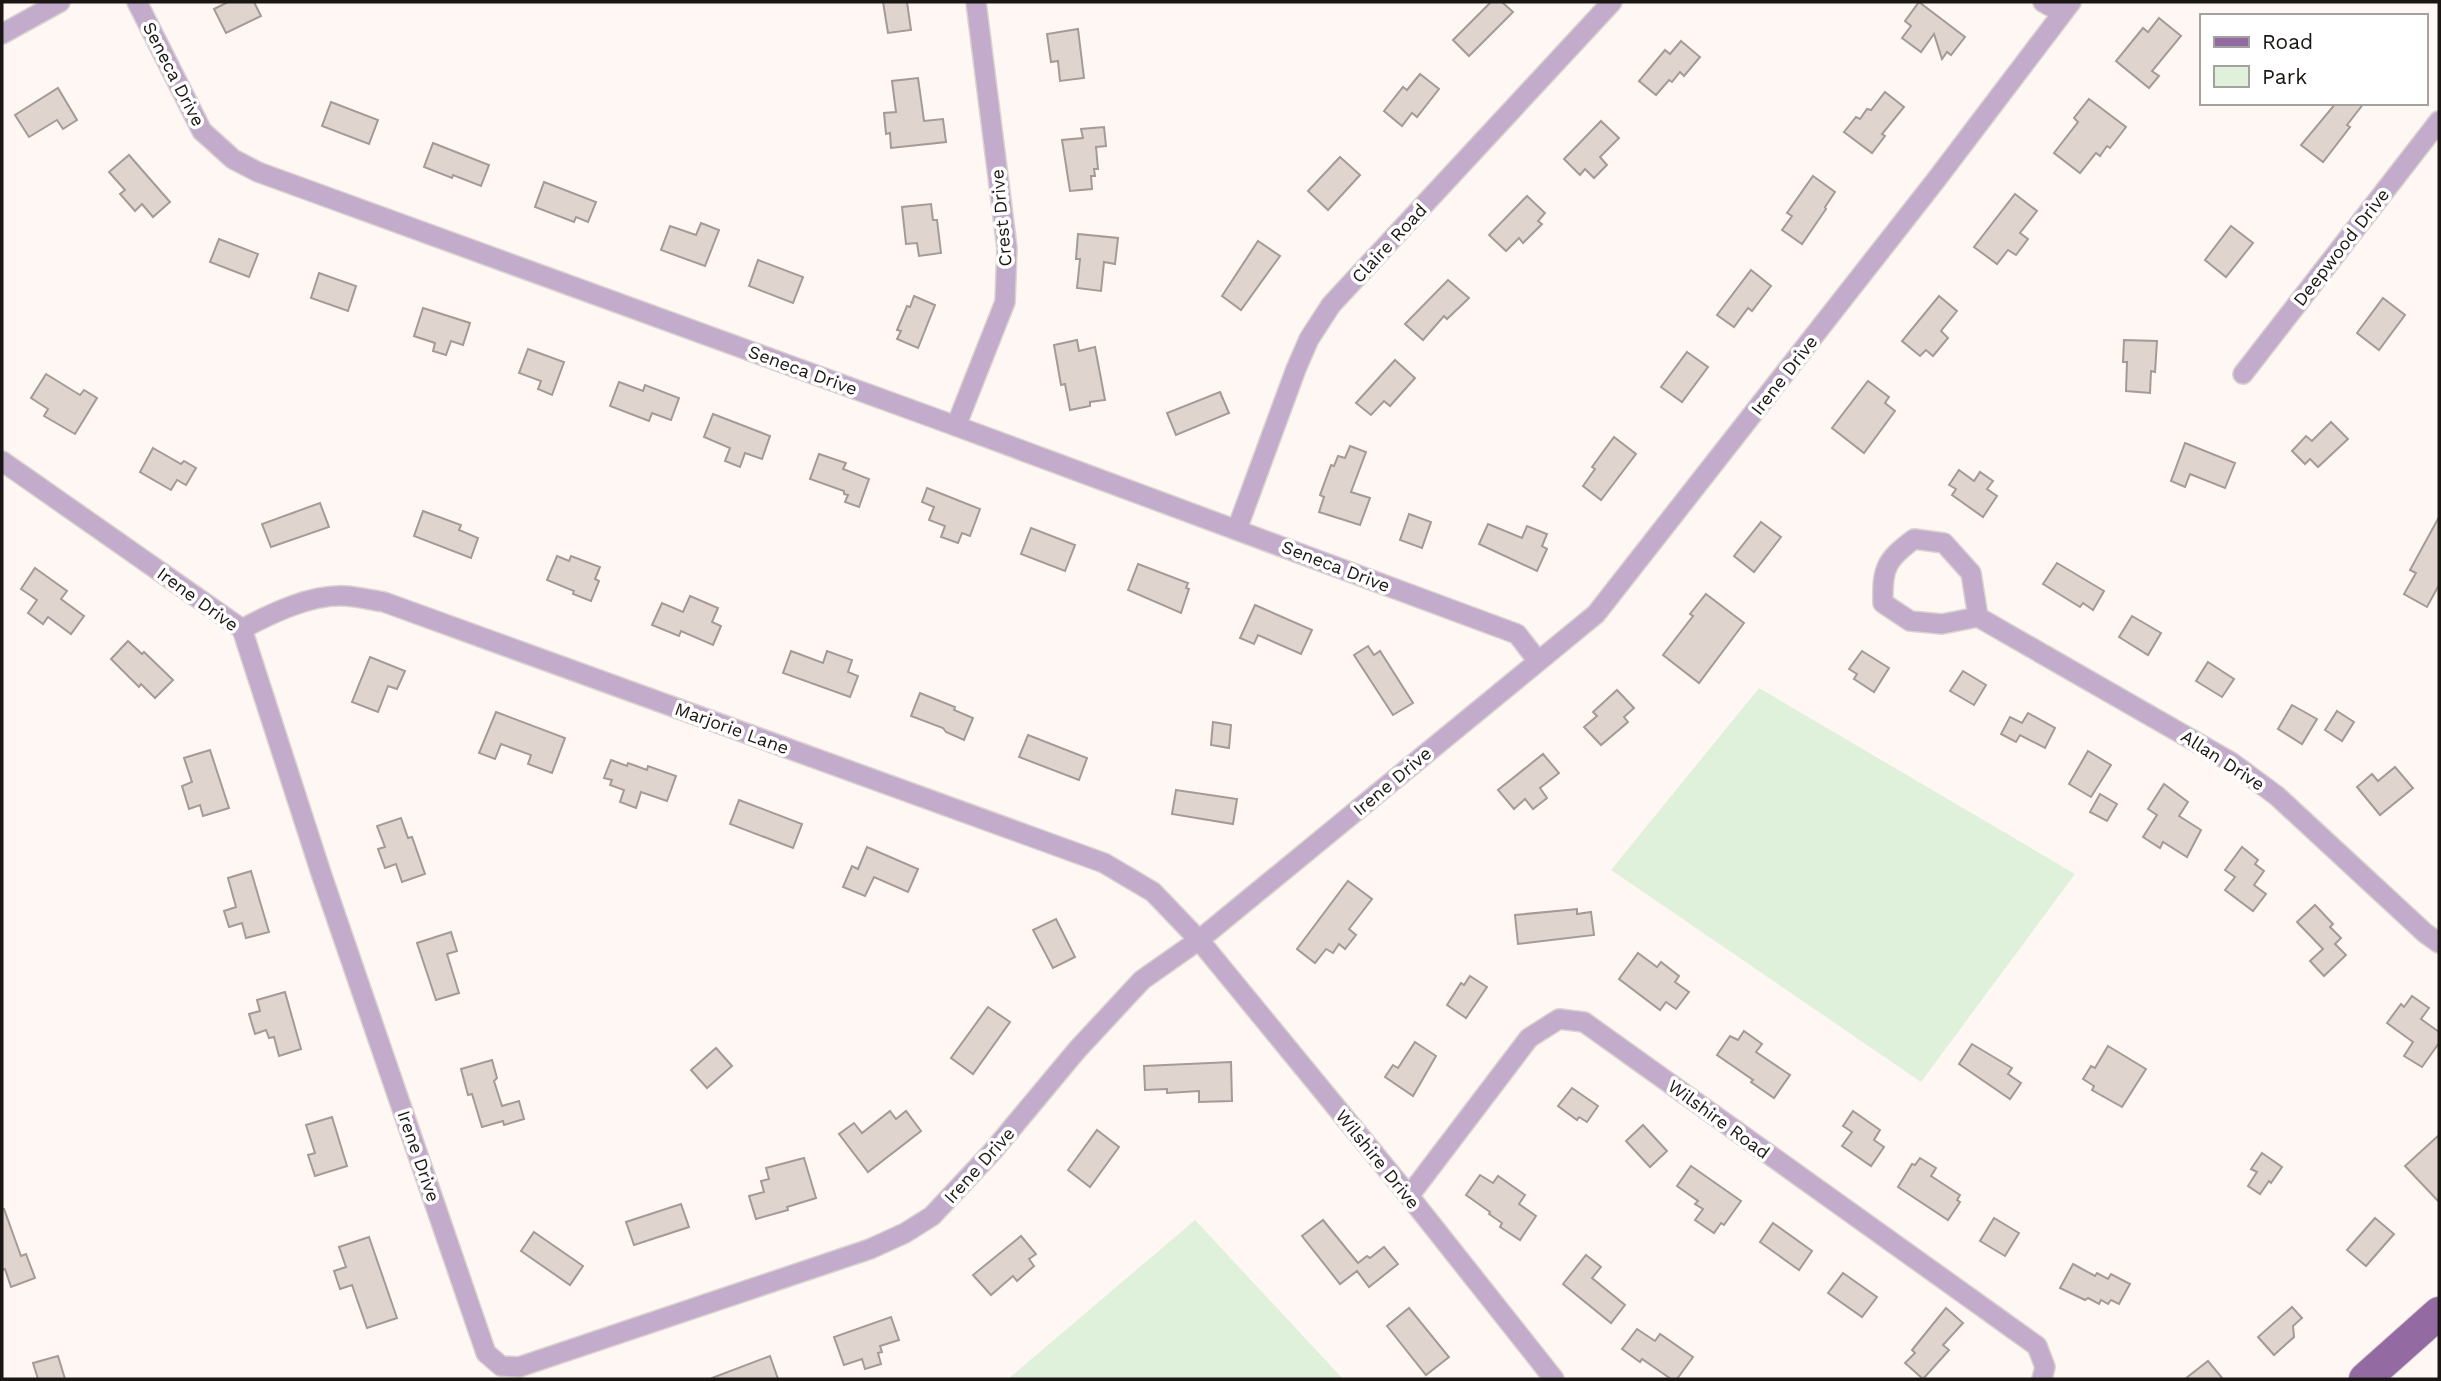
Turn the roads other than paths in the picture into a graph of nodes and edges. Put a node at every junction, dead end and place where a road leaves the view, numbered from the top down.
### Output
1 (60, 2) edge
2 (137, 2) edge
3 (976, 2) edge
4 (1612, 2) edge
5 (2043, 2) edge
6 (2066, 7) edge
7 (2, 34) edge
8 (2439, 121) edge
9 (2243, 374) dead end
10 (956, 426) junction
11 (2, 461) edge
12 (1237, 529) junction
13 (1978, 617) junction
14 (242, 629) junction
15 (1538, 661) junction
16 (1199, 940) junction
17 (2439, 943) edge
18 (1409, 1196) junction
19 (2439, 1313) edge
20 (1554, 1379) edge
21 (2042, 1379) edge
22 (2365, 1379) edge

1 - 7 street
2 - 10 street, Seneca Drive
3 - 10 street, Crest Drive
4 - 12 street, Claire Road
5 - 6 street
6 - 15 street, Irene Drive
8 - 9 street, Deepwood Drive
10 - 12 street, Seneca Drive
11 - 14 street, Irene Drive
12 - 15 street, Seneca Drive
13 - 13 street
13 - 17 street, Allan Drive
14 - 16 street, Marjorie Lane
14 - 16 street, Irene Drive
15 - 16 street, Irene Drive
16 - 18 street, Wilshire Drive
18 - 20 street, Wilshire Drive
18 - 21 street, Wilshire Road
19 - 22 main road

